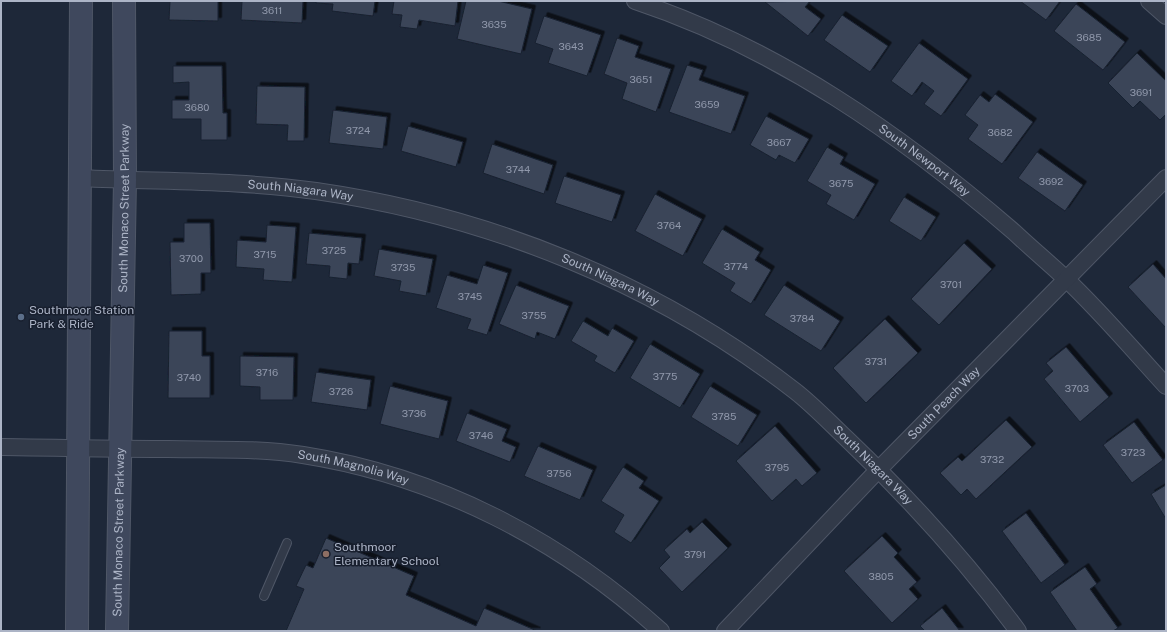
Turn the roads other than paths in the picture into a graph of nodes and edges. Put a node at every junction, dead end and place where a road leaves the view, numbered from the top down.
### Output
1 (81, 1) edge
2 (124, 1) edge
3 (635, 1) edge
4 (1149, 1) edge
5 (1166, 16) edge
6 (81, 178) junction
7 (1166, 178) edge
8 (125, 180) junction
9 (1067, 279) junction
10 (1166, 386) edge
11 (1, 446) edge
12 (77, 448) junction
13 (119, 449) junction
14 (879, 469) junction
15 (287, 543) dead end
16 (264, 596) dead end
17 (77, 631) edge
18 (117, 631) edge
19 (661, 631) edge
20 (725, 631) edge
21 (1018, 631) edge

1 - 6 main road
2 - 8 main road, South Monaco Street Parkway
3 - 9 street, South Newport Way
4 - 5 street
6 - 8 street, South Niagara Way
6 - 12 main road
7 - 9 street, South Peach Way
8 - 13 main road, South Monaco Street Parkway
8 - 14 street, South Niagara Way
9 - 10 street, South Newport Way
9 - 14 street, South Peach Way
11 - 12 street, South Magnolia Way
12 - 13 street, South Magnolia Way
12 - 17 main road
13 - 18 main road, South Monaco Street Parkway
13 - 19 street, South Magnolia Way
14 - 20 street, South Peach Way
14 - 21 street, South Niagara Way
15 - 16 lane

